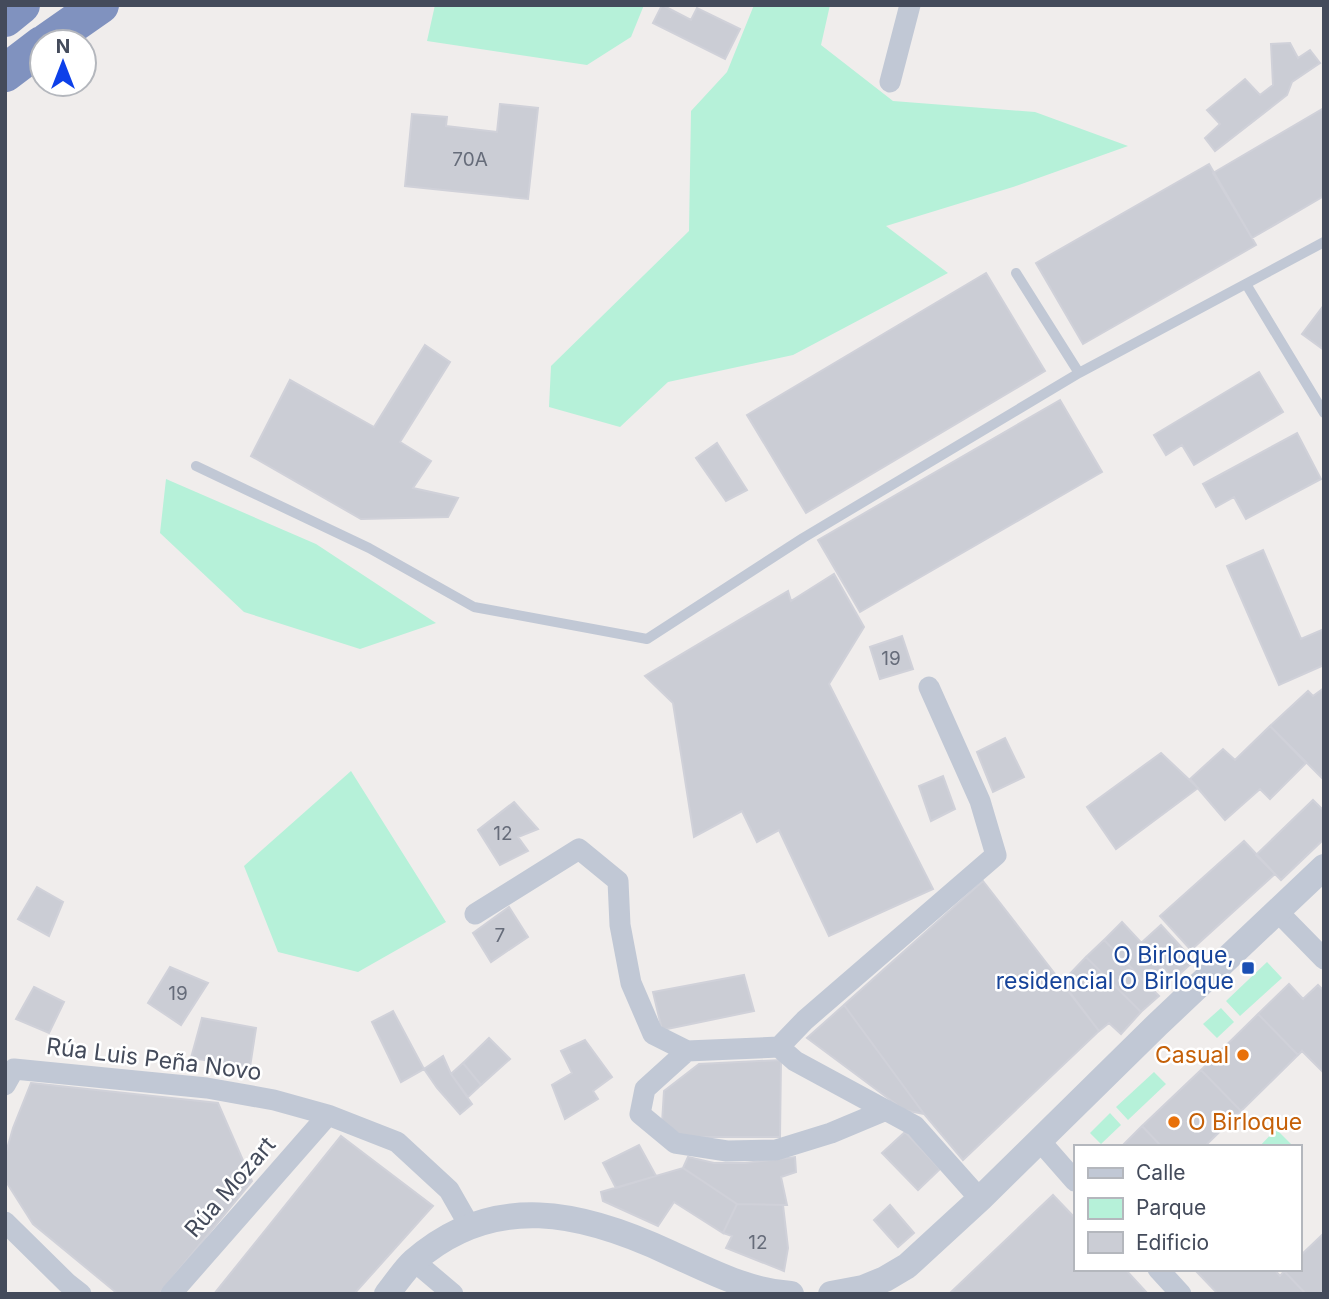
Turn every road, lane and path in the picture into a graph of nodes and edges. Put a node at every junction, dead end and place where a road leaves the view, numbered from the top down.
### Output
1 (21, 5) edge
2 (100, 5) edge
3 (910, 5) edge
4 (5, 18) edge
5 (67, 28) edge
6 (28, 56) edge
7 (5, 73) edge
8 (890, 82) dead end
9 (1324, 242) edge
10 (1016, 273) dead end
11 (1246, 284) junction
12 (1079, 373) junction
13 (1324, 414) edge
14 (196, 466) dead end
15 (929, 687) dead end
16 (1324, 867) edge
17 (1278, 912) junction
18 (475, 914) dead end
19 (1324, 959) edge
20 (779, 1047) junction
21 (687, 1051) junction
22 (5, 1085) edge
23 (886, 1110) junction
24 (328, 1115) junction
25 (1039, 1140) junction
26 (1074, 1180) edge
27 (980, 1199) junction
28 (5, 1222) edge
29 (469, 1225) junction
30 (414, 1261) junction
31 (1160, 1271) edge
32 (80, 1294) edge
33 (171, 1294) edge
34 (387, 1294) edge
35 (453, 1294) edge
36 (791, 1294) edge
37 (831, 1294) edge
38 (1181, 1294) edge

1 - 4 highway
2 - 5 highway
3 - 8 street
6 - 7 highway
9 - 11 lane
10 - 12 lane
11 - 12 lane
11 - 13 lane
12 - 14 lane
15 - 20 street
16 - 17 street
17 - 19 street
17 - 25 street
18 - 21 street
20 - 21 street
20 - 23 street
21 - 23 street
22 - 24 street, Rúa Luis Peña Novo
23 - 27 street
24 - 29 street, Rúa Luis Peña Novo
24 - 33 street, Rúa Mozart
25 - 26 street
25 - 27 street
27 - 37 street
28 - 32 street
29 - 30 street
29 - 36 street
30 - 34 street
30 - 35 street
31 - 38 street

